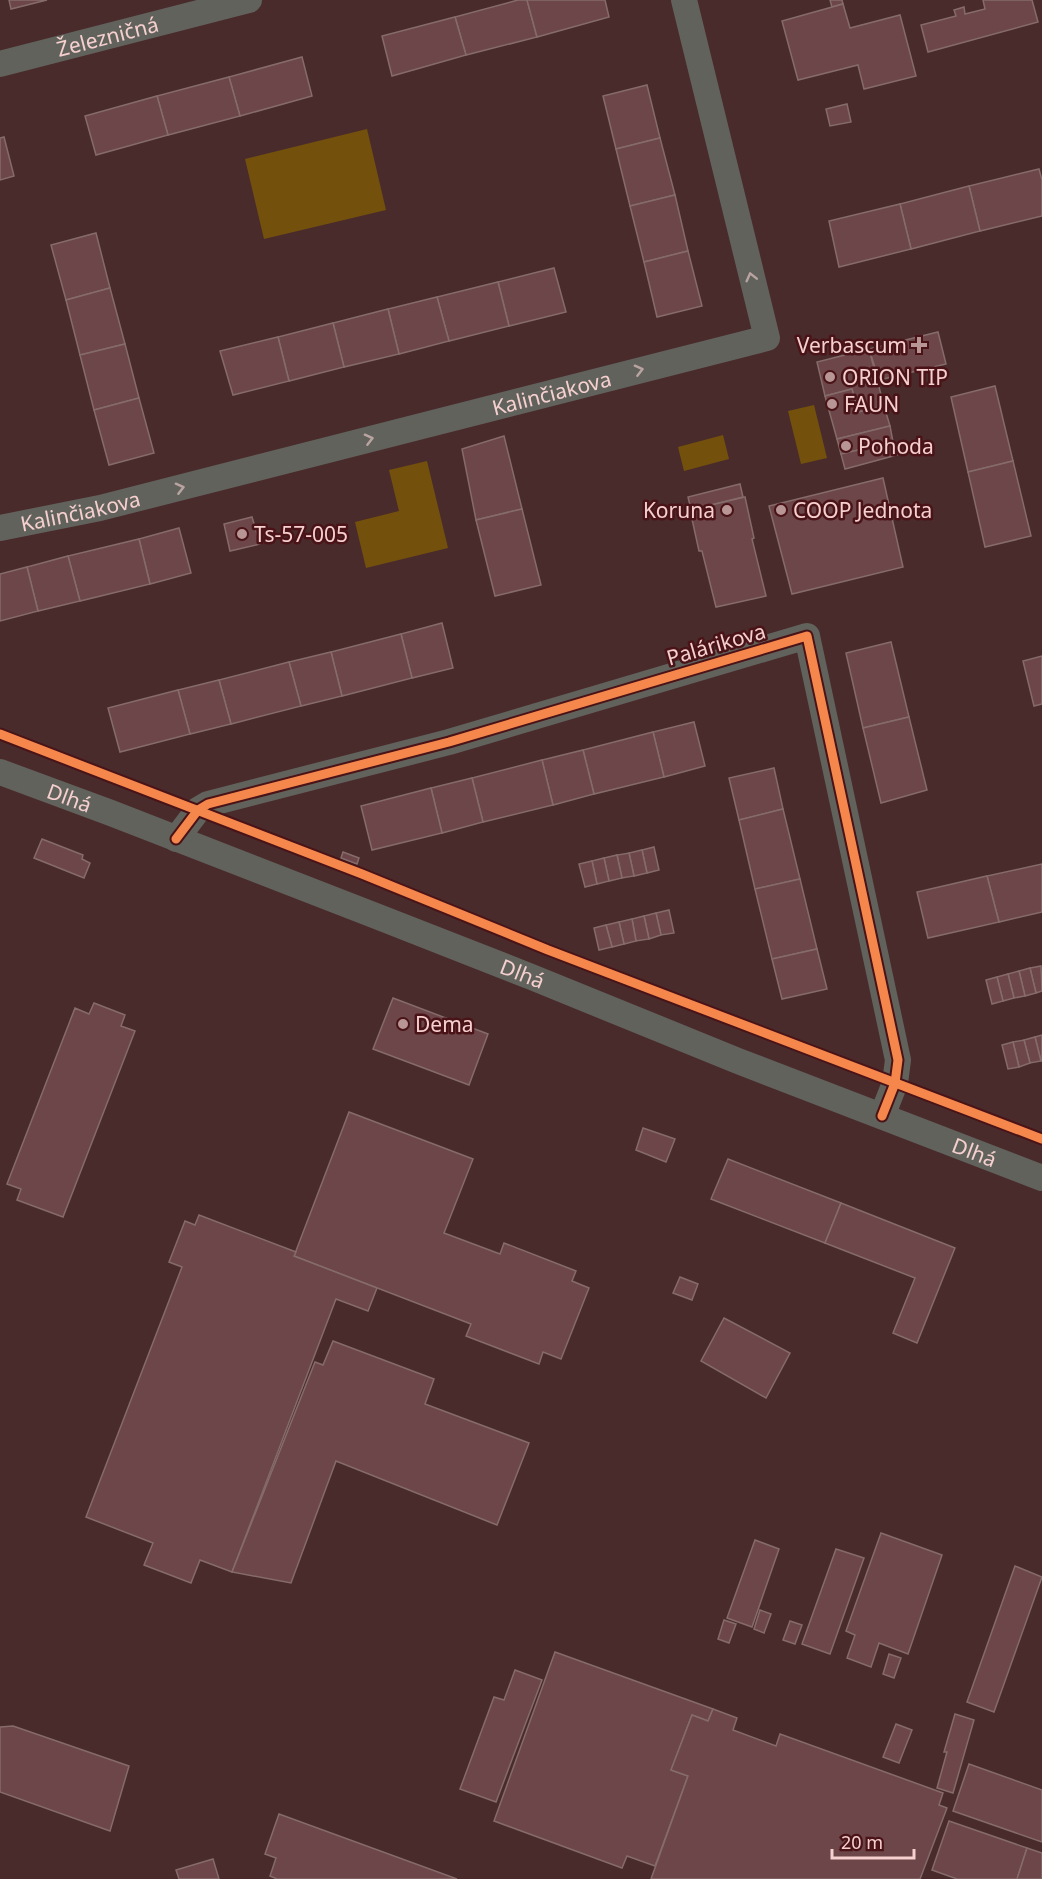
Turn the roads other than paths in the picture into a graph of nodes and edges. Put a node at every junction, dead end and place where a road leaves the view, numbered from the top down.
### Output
1 (249, 0) edge
2 (684, 0) edge
3 (0, 64) edge
4 (0, 528) edge
5 (0, 772) edge
6 (176, 839) junction
7 (882, 1116) junction
8 (1042, 1178) edge

1 - 3 street, Železničná
4 -> 2 street, Kalinčiakova
5 - 6 street, Dlhá
6 - 7 street, Dlhá
6 - 7 street, Palárikova
7 - 8 street, Dlhá

